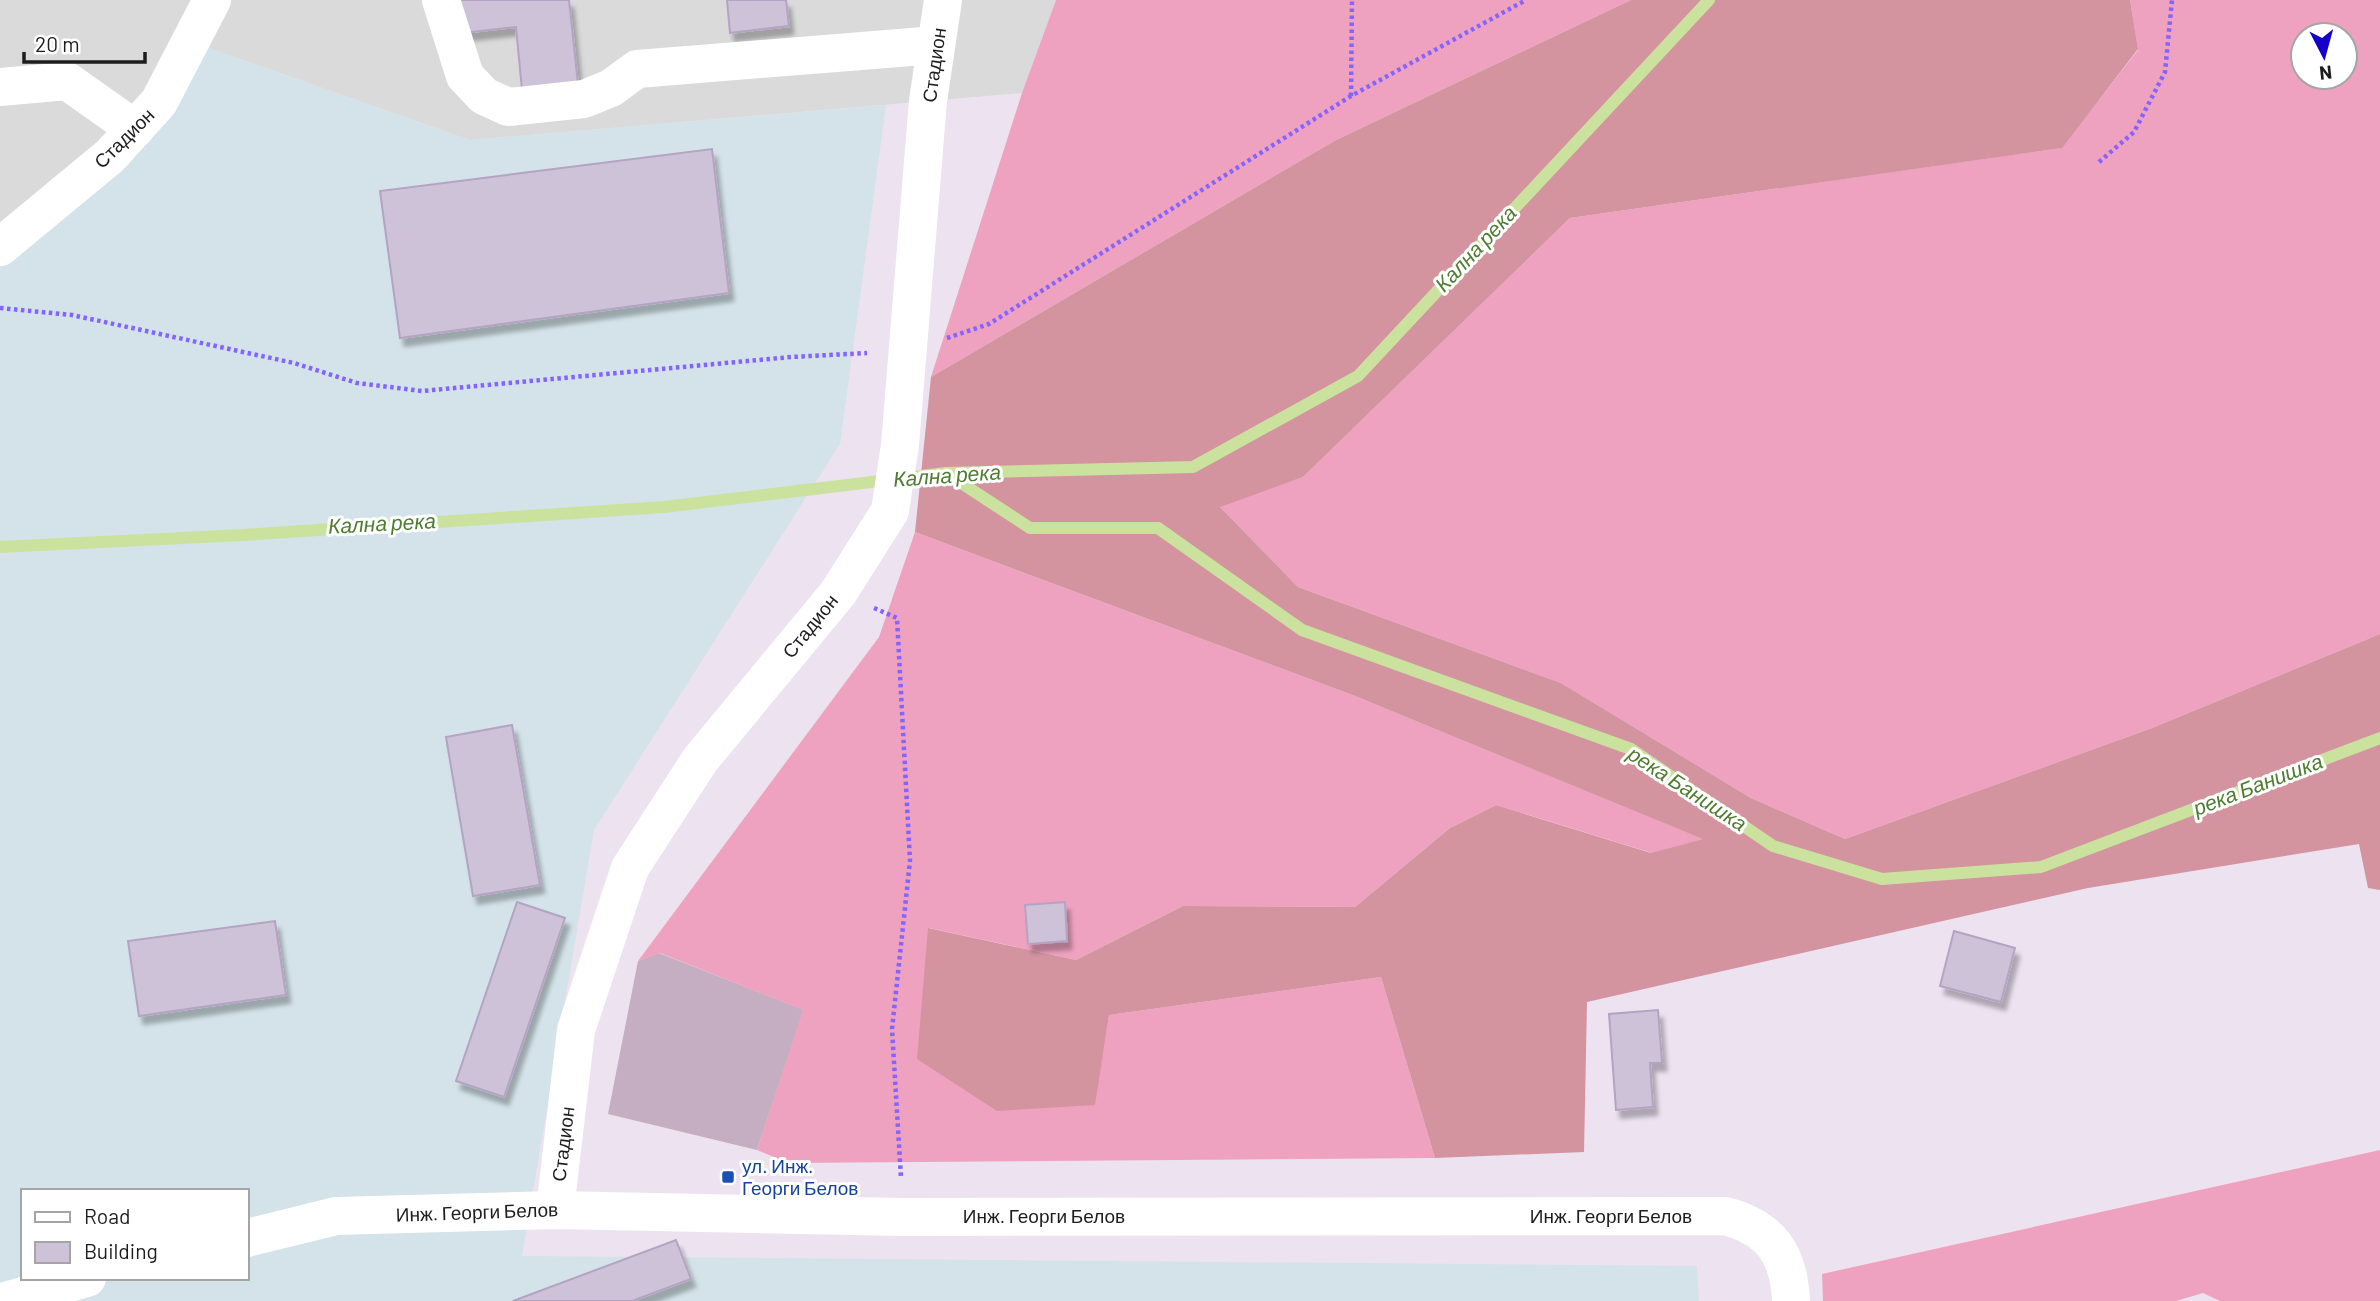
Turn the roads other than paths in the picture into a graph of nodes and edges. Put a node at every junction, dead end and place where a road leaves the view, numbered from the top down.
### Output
1 (212, 0) edge
2 (441, 0) edge
3 (943, 0) edge
4 (936, 45) junction
5 (0, 86) edge
6 (135, 129) junction
7 (0, 247) edge
8 (555, 1210) junction
9 (248, 1238) edge
10 (80, 1280) edge
11 (5, 1301) edge
12 (1791, 1301) edge

1 - 6 street, Стадион
2 - 4 street
3 - 4 street, Стадион
4 - 8 street, Стадион
5 - 6 street
6 - 7 street, Стадион
8 - 9 street, Инж. Георги Белов
8 - 12 street, Инж. Георги Белов
10 - 11 street

